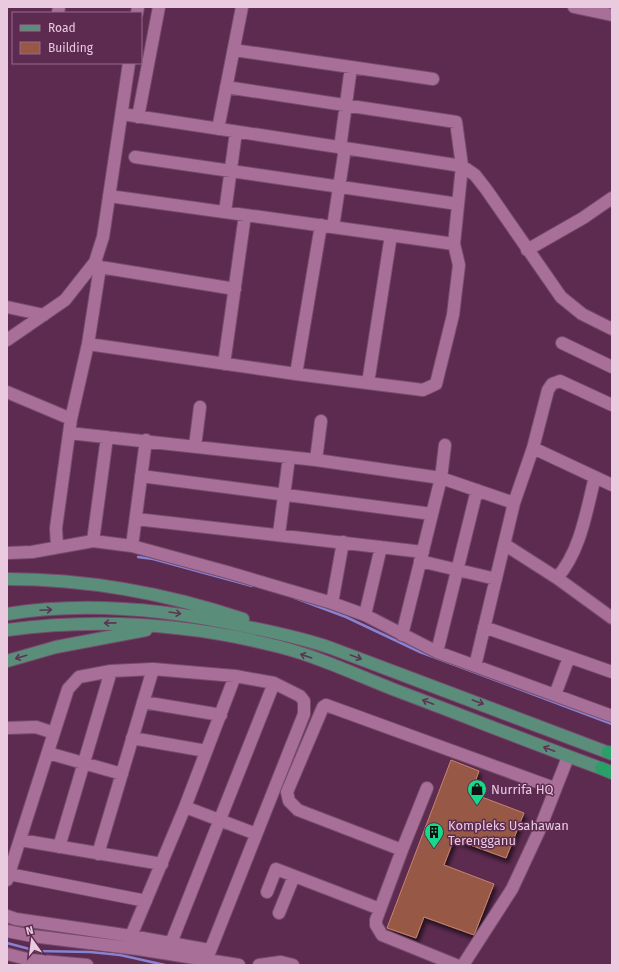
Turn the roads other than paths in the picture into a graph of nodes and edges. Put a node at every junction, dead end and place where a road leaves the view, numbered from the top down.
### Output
1 (159, 7) edge
2 (242, 7) edge
3 (574, 7) edge
4 (612, 15) edge
5 (234, 50) junction
6 (129, 64) edge
7 (350, 67) junction
8 (433, 79) dead end
9 (226, 87) junction
10 (346, 105) junction
11 (122, 114) junction
12 (138, 117) junction
13 (218, 129) junction
14 (236, 132) junction
15 (342, 148) junction
16 (135, 157) dead end
17 (462, 166) junction
18 (231, 171) junction
19 (339, 187) junction
20 (109, 196) junction
21 (612, 198) edge
22 (458, 204) junction
23 (225, 212) junction
24 (245, 215) junction
25 (327, 226) junction
26 (391, 235) junction
27 (454, 244) junction
28 (528, 250) junction
29 (98, 265) junction
30 (235, 289) junction
31 (7, 307) edge
32 (44, 315) junction
33 (612, 328) edge
34 (7, 340) edge
35 (562, 343) dead end
36 (88, 344) junction
37 (224, 364) junction
38 (612, 367) edge
39 (296, 374) junction
40 (368, 383) junction
41 (7, 392) edge
42 (612, 405) edge
43 (200, 407) dead end
44 (70, 419) junction
45 (321, 421) dead end
46 (69, 433) junction
47 (107, 437) junction
48 (146, 440) junction
49 (444, 445) dead end
50 (195, 446) junction
51 (533, 448) junction
52 (289, 457) junction
53 (316, 460) junction
54 (141, 476) junction
55 (595, 477) junction
56 (441, 478) junction
57 (612, 485) edge
58 (477, 490) junction
59 (284, 495) junction
60 (514, 503) junction
61 (432, 514) junction
62 (136, 519) junction
63 (279, 534) junction
64 (93, 541) junction
65 (343, 542) junction
66 (504, 544) junction
67 (132, 546) junction
68 (57, 547) junction
69 (381, 547) junction
70 (7, 553) edge
71 (422, 557) junction
72 (458, 570) junction
73 (557, 578) junction
74 (7, 579) edge
75 (496, 579) junction
76 (332, 603) junction
77 (7, 614) edge
78 (365, 616) junction
79 (612, 618) edge
80 (169, 627) junction
81 (484, 627) junction
82 (7, 630) edge
83 (402, 635) junction
84 (310, 641) junction
85 (437, 652) junction
86 (569, 657) junction
87 (7, 661) edge
88 (475, 666) junction
89 (153, 668) junction
90 (111, 671) junction
91 (612, 672) edge
92 (235, 676) junction
93 (274, 683) junction
94 (555, 695) junction
95 (143, 702) junction
96 (221, 715) junction
97 (612, 716) edge
98 (7, 728) edge
99 (54, 733) junction
100 (132, 738) junction
101 (206, 751) junction
102 (48, 753) junction
103 (611, 753) edge
104 (568, 756) junction
105 (84, 764) junction
106 (608, 771) edge
107 (122, 774) junction
108 (427, 788) dead end
109 (554, 788) junction
110 (185, 807) junction
111 (220, 820) junction
112 (256, 834) junction
113 (20, 840) junction
114 (59, 847) junction
115 (402, 850) junction
116 (98, 854) junction
117 (162, 864) junction
118 (294, 876) junction
119 (8, 877) edge
120 (267, 892) dead end
121 (146, 901) junction
122 (380, 909) junction
123 (279, 913) dead end
124 (7, 916) edge
125 (7, 931) edge
126 (131, 936) junction
127 (171, 943) junction
128 (7, 954) edge
129 (208, 955) junction
130 (87, 965) edge
131 (239, 965) edge
132 (259, 965) edge
133 (293, 965) edge
134 (456, 965) edge
135 (463, 965) edge

1 - 12 street
2 - 5 street
3 - 4 street
5 - 7 street
5 - 9 street
6 - 11 street
7 - 8 street
7 - 10 street
9 - 10 street
9 - 13 street
10 - 15 street
10 - 17 street
11 - 12 street
11 - 20 street
12 - 13 street
13 - 14 street
14 - 15 street
14 - 18 street
15 - 17 street
15 - 19 street
16 - 18 street
17 - 22 street
17 - 28 street
18 - 19 street
18 - 23 street
19 - 22 street
19 - 25 street
20 - 23 street
20 - 29 street
21 - 28 street
22 - 27 street
23 - 24 street
24 - 25 street
24 - 30 street
25 - 26 street
25 - 39 street
26 - 27 street
26 - 40 street
27 - 40 street
28 - 33 street
29 - 30 street
29 - 32 street
29 - 36 street
30 - 37 street
31 - 32 street
32 - 34 street
35 - 38 street
36 - 37 street
36 - 44 street
37 - 39 street
39 - 40 street
41 - 44 street
42 - 51 street
43 - 50 street
44 - 46 street
45 - 53 street
46 - 47 street
46 - 68 street
47 - 48 street
47 - 64 street
48 - 50 street
48 - 54 street
49 - 56 street
50 - 52 street
51 - 55 street
51 - 60 street
52 - 53 street
52 - 59 street
53 - 56 street
54 - 59 street
54 - 62 street
55 - 57 street
55 - 73 street
56 - 58 street
56 - 61 street
58 - 60 street
58 - 72 street
59 - 61 street
59 - 63 street
60 - 66 street
61 - 71 street
62 - 63 street
62 - 67 street
63 - 65 street
64 - 67 street
64 - 68 street
65 - 69 street
65 - 76 street
66 - 73 street
66 - 75 street
67 - 76 street
68 - 70 street
69 - 71 street
69 - 78 street
71 - 72 street
71 - 83 street
72 - 75 street
72 - 85 street
73 - 79 street
74 - 84 main road
75 - 81 street
76 - 78 street
77 -> 84 main road
78 - 83 street
80 -> 82 main road
80 -> 87 main road
104 -> 80 main road
81 - 86 street
81 - 88 street
83 - 85 street
84 -> 103 main road
85 - 88 street
86 - 91 street
86 - 94 street
88 - 94 street
89 - 90 street
89 - 92 street
89 - 95 street
90 - 99 street
90 - 105 street
92 - 93 street
92 - 96 street
93 - 111 street
93 - 112 street
94 - 97 street
95 - 96 street
95 - 100 street
96 - 101 street
98 - 99 street
99 - 102 street
100 - 101 street
100 - 107 street
101 - 110 street
102 - 105 street
102 - 113 street
104 - 106 main road
104 - 109 street
105 - 107 street
105 - 114 street
107 - 116 street
108 - 115 street
109 - 115 street
109 - 135 street
110 - 111 street
110 - 117 street
111 - 112 street
111 - 127 street
112 - 129 street
113 - 114 street
113 - 119 street
114 - 116 street
115 - 122 street
116 - 117 street
117 - 121 street
118 - 120 street
118 - 122 street
118 - 123 street
119 - 121 street
121 - 126 street
122 - 134 street
124 - 126 street
125 - 129 street
126 - 127 street
127 - 129 street
128 - 130 street
129 - 131 street
132 - 133 street

